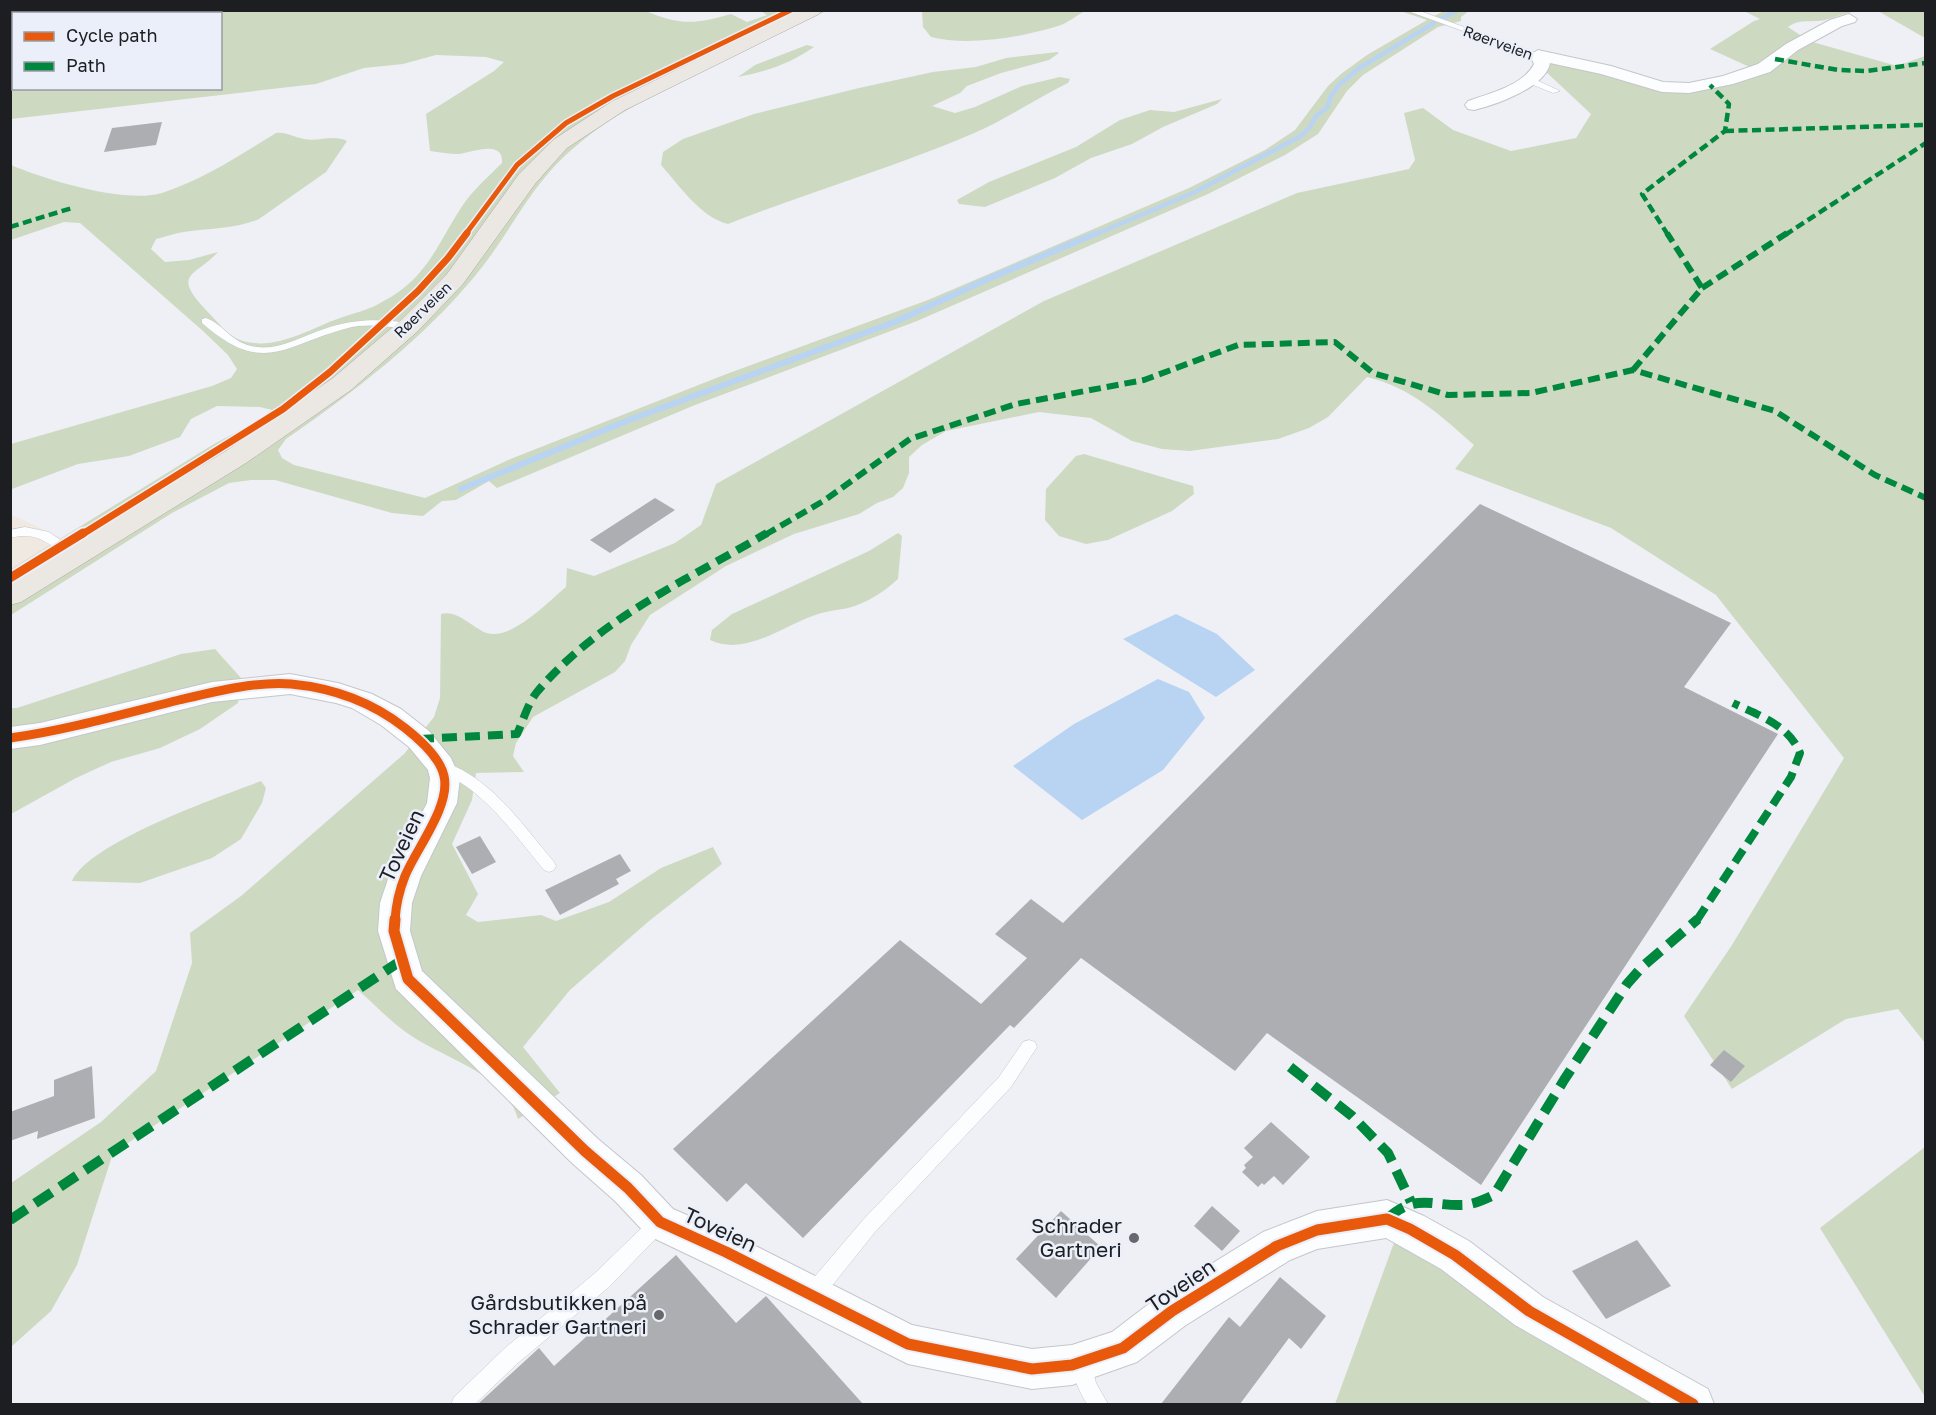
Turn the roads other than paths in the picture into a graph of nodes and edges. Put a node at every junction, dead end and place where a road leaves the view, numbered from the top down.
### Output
1 (813, 10) edge
2 (1408, 10) edge
3 (1849, 19) dead end
4 (1538, 55) junction
5 (1529, 80) junction
6 (1556, 91) dead end
7 (1474, 105) dead end
8 (206, 321) dead end
9 (409, 326) junction
10 (10, 534) edge
11 (63, 546) dead end
12 (10, 595) edge
13 (10, 738) edge
14 (441, 766) junction
15 (549, 866) dead end
16 (1029, 1047) dead end
17 (660, 1222) junction
18 (811, 1296) junction
19 (1083, 1361) junction
20 (461, 1404) edge
21 (1098, 1404) edge
22 (1693, 1404) edge

1 - 9 main road, Røerveien
2 - 4 lane, Røerveien
3 - 4 street
4 - 5 street, Røerveien
5 - 6 lane
5 - 7 street, Røerveien
8 - 9 lane
9 - 12 main road, Røerveien
10 - 11 lane
13 - 14 street
14 - 15 lane
14 - 17 street, Toveien
16 - 18 lane
17 - 18 street, Toveien
17 - 20 lane
18 - 19 street, Toveien
19 - 21 lane
19 - 22 street, Toveien

